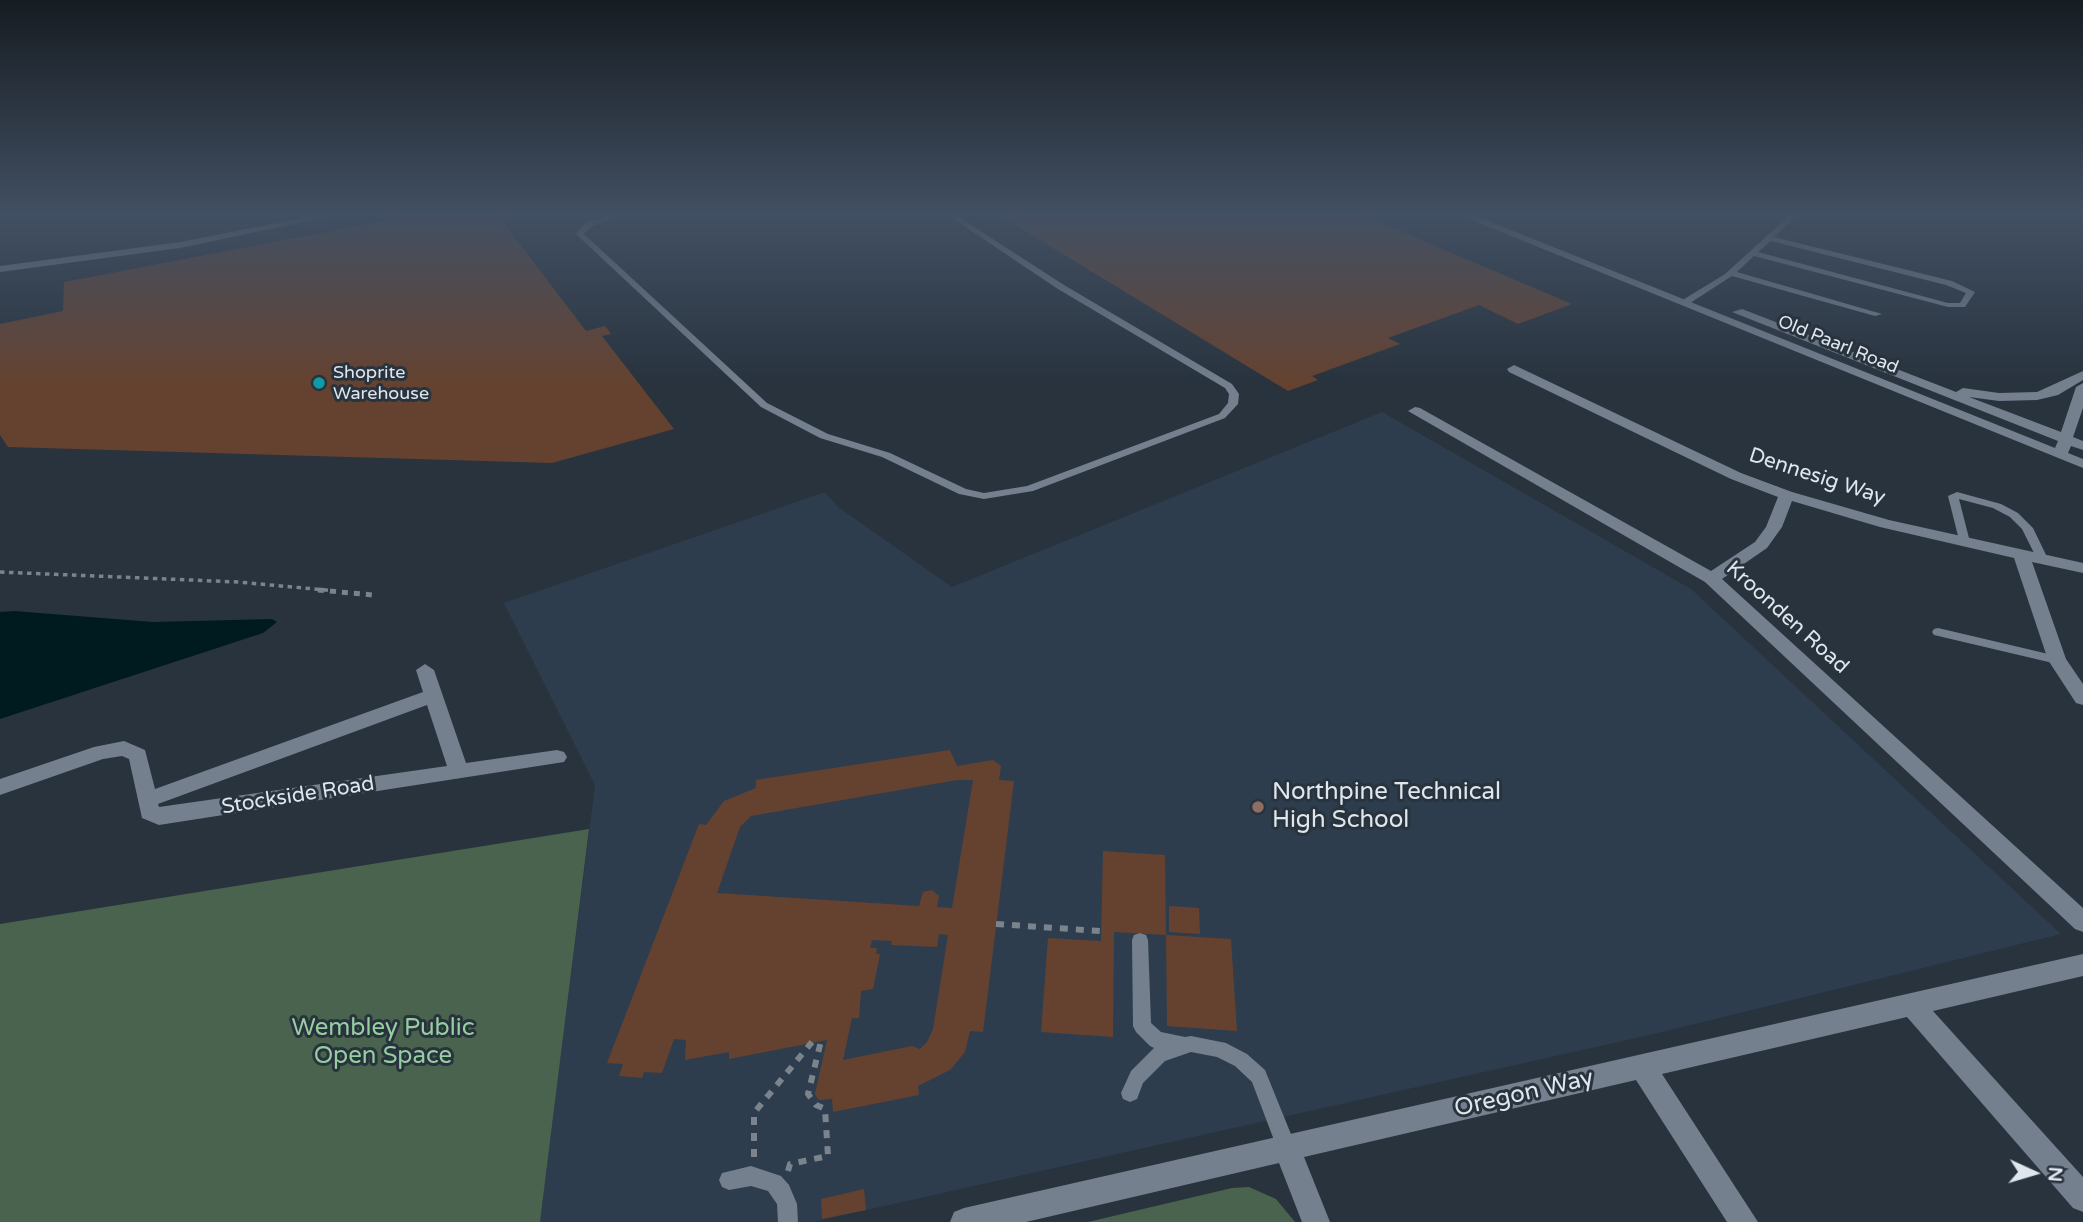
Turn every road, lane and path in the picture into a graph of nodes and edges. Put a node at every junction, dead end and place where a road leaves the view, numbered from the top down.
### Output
1 (620, 271) edge
2 (1036, 271) edge
3 (1604, 271) edge
4 (1634, 271) edge
5 (1733, 271) edge
6 (1821, 271) edge
7 (1899, 271) edge
8 (1730, 274) junction
9 (1699, 297) junction
10 (1684, 303) junction
11 (1878, 314) dead end
12 (1514, 369) dead end
13 (2083, 374) edge
14 (1915, 382) junction
15 (2083, 387) edge
16 (1415, 411) dead end
17 (2068, 440) junction
18 (2083, 446) edge
19 (2060, 455) junction
20 (2083, 464) edge
21 (1787, 495) junction
22 (1964, 542) junction
23 (2021, 555) junction
24 (2042, 559) junction
25 (2083, 568) edge
26 (0, 572) edge
27 (1711, 578) junction
28 (373, 596) dead end
29 (1938, 632) dead end
30 (2057, 660) junction
31 (425, 670) dead end
32 (434, 695) junction
33 (2083, 698) edge
34 (557, 757) dead end
35 (459, 772) junction
36 (0, 787) edge
37 (147, 800) junction
38 (2083, 922) edge
39 (996, 924) dead end
40 (1100, 931) dead end
41 (1140, 940) dead end
42 (2083, 964) edge
43 (1912, 1005) junction
44 (821, 1041) dead end
45 (812, 1042) dead end
46 (1191, 1044) junction
47 (1642, 1067) junction
48 (1130, 1093) dead end
49 (1287, 1149) junction
50 (754, 1176) junction
51 (729, 1180) dead end
52 (782, 1192) junction
53 (2083, 1198) edge
54 (788, 1222) edge
55 (964, 1222) edge
56 (1316, 1222) edge
57 (1744, 1222) edge

1 - 2 lane
3 - 10 street, Old Paarl Road
4 - 9 street, Old Paarl Road
5 - 8 lane
6 - 7 lane
8 - 9 lane
8 - 11 lane
9 - 10 lane
9 - 14 street, Old Paarl Road
10 - 19 street, Old Paarl Road
12 - 21 street, Dennesig Way
13 - 14 street
14 - 17 street, Old Paarl Road
15 - 17 street
16 - 27 street, Kroonden Road
17 - 18 street, Old Paarl Road
17 - 19 street
19 - 20 street, Old Paarl Road
21 - 22 street, Dennesig Way
21 - 27 street
22 - 23 street, Dennesig Way
22 - 24 lane
23 - 24 street, Dennesig Way
23 - 30 street
24 - 25 street, Dennesig Way
26 - 28 path
27 - 38 street, Kroonden Road
29 - 30 lane
30 - 33 street
31 - 32 street
32 - 35 street
32 - 37 street, Stockside Road
34 - 35 street, Stockside Road
35 - 37 street, Stockside Road
36 - 37 street
39 - 40 path
41 - 46 lane
42 - 43 street, Oregon Way
43 - 47 street, Oregon Way
43 - 53 street
44 - 52 path
45 - 50 path
46 - 48 lane
46 - 49 lane
47 - 49 street, Oregon Way
47 - 57 street
49 - 55 street, Oregon Way
49 - 56 street
50 - 51 lane
50 - 52 lane
52 - 54 lane

